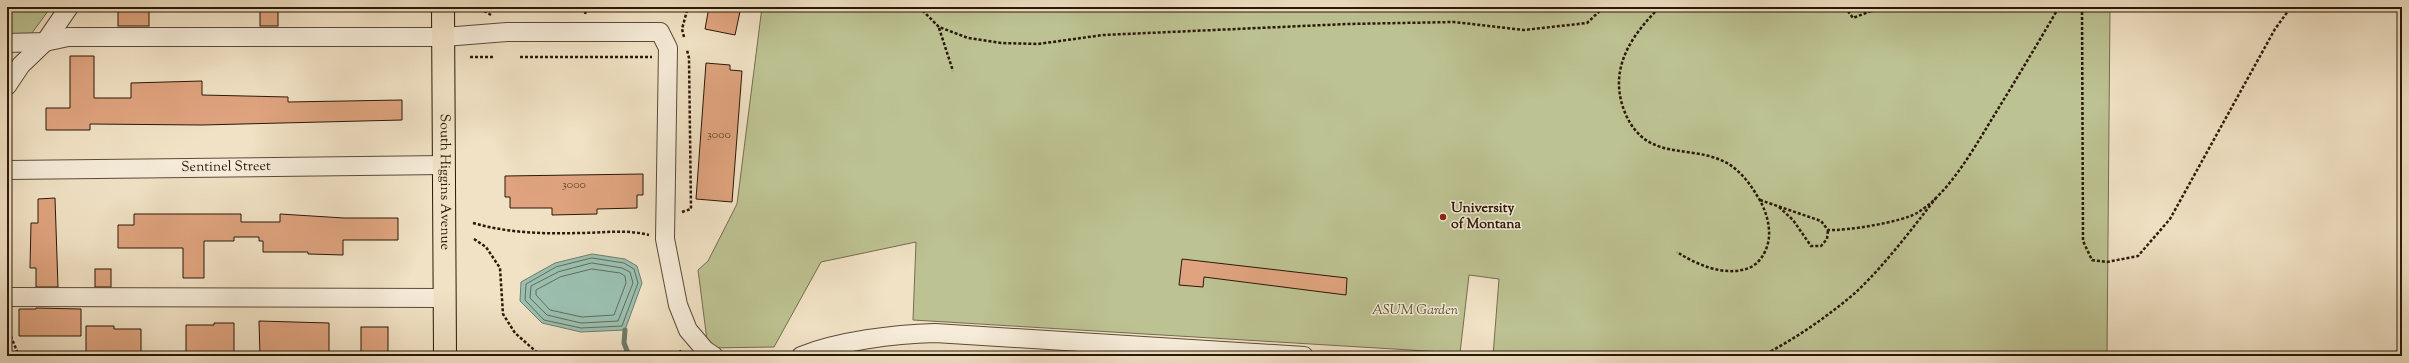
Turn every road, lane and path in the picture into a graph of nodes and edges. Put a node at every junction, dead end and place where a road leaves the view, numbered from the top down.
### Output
1 (69, 7) edge
2 (444, 7) edge
3 (470, 7) edge
4 (688, 7) edge
5 (919, 7) edge
6 (1604, 7) edge
7 (1845, 7) edge
8 (1876, 7) edge
9 (1889, 7) edge
10 (2059, 7) edge
11 (2082, 7) edge
12 (2291, 7) edge
13 (1871, 11) junction
14 (1655, 12) dead end
15 (491, 15) dead end
16 (939, 28) junction
17 (444, 37) junction
18 (45, 42) junction
19 (7, 43) edge
20 (470, 57) dead end
21 (493, 57) dead end
22 (520, 57) dead end
23 (655, 57) dead end
24 (953, 71) dead end
25 (7, 86) edge
26 (444, 165) junction
27 (7, 170) edge
28 (1940, 194) junction
29 (1760, 200) junction
30 (1778, 206) junction
31 (691, 208) dead end
32 (473, 223) dead end
33 (1828, 230) junction
34 (474, 239) dead end
35 (665, 239) junction
36 (1677, 252) dead end
37 (7, 297) edge
38 (445, 298) junction
39 (7, 327) edge
40 (19, 356) edge
41 (445, 356) edge
42 (541, 356) edge
43 (714, 356) edge
44 (801, 356) edge
45 (1304, 356) edge
46 (1762, 356) edge

1 - 18 street
2 - 17 main road, South Higgins Avenue
3 - 15 path
4 - 31 path
5 - 16 path
6 - 16 path
7 - 13 path
8 - 13 path
9 - 13 path
10 - 28 path
11 - 12 path
14 - 29 path
16 - 24 path
17 - 18 street
17 - 26 main road, South Higgins Avenue
17 - 35 street
18 - 19 street
18 - 25 street
20 - 21 path
22 - 23 path
26 - 27 street, Sentinel Street
26 - 38 main road, South Higgins Avenue
28 - 33 path
28 - 46 path
29 - 30 path
29 - 36 path
30 - 33 path
30 - 33 path
32 - 35 path
34 - 42 path
35 - 43 street
37 - 38 street
38 - 41 main road, South Higgins Avenue
39 - 40 path
44 - 45 street

